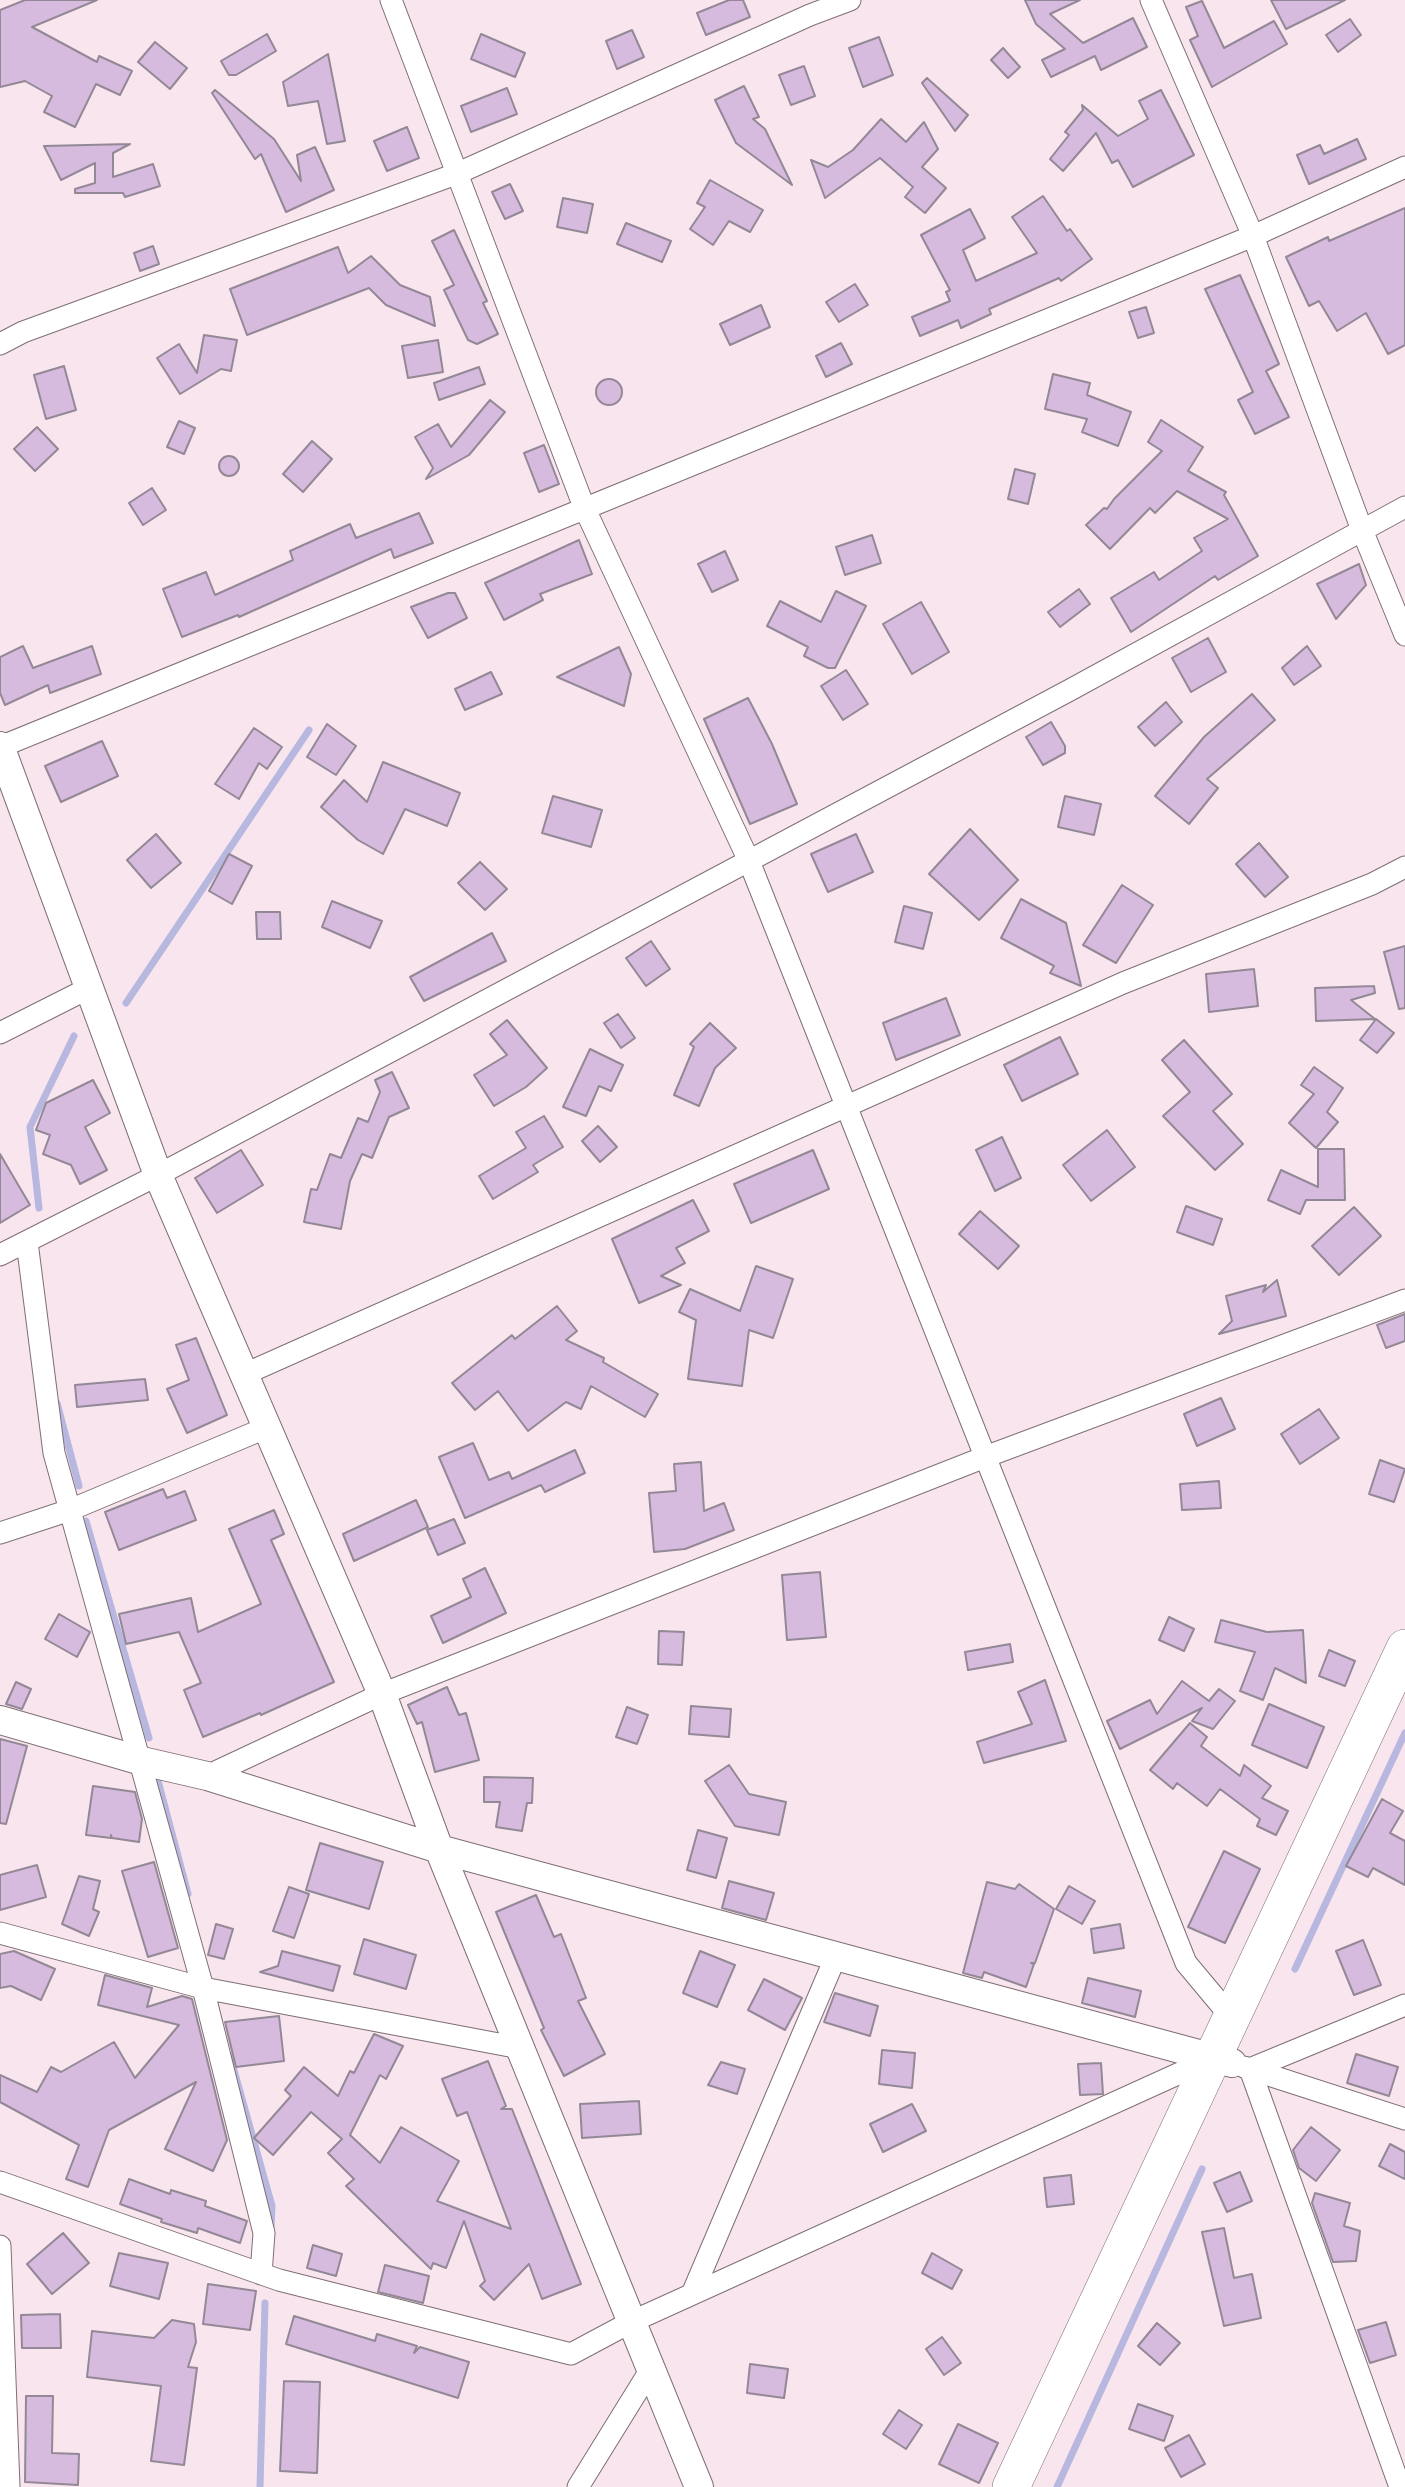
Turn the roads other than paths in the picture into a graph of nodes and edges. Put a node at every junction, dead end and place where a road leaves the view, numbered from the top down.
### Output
1 (391, 0) edge
2 (850, 0) edge
3 (1151, 0) edge
4 (807, 7) edge
5 (1405, 167) edge
6 (456, 174) junction
7 (1253, 236) junction
8 (0, 344) edge
9 (1405, 506) edge
10 (584, 507) junction
11 (1362, 530) junction
12 (1405, 635) edge
13 (0, 747) edge
14 (749, 861) junction
15 (1405, 867) edge
16 (89, 988) junction
17 (0, 1033) edge
18 (846, 1107) junction
19 (158, 1175) junction
20 (27, 1242) junction
21 (0, 1255) edge
22 (1405, 1300) edge
23 (245, 1374) junction
24 (268, 1427) junction
25 (985, 1457) junction
26 (70, 1510) junction
27 (0, 1533) edge
28 (1405, 1648) edge
29 (382, 1694) junction
30 (1405, 1694) edge
31 (0, 1720) edge
32 (142, 1761) junction
33 (207, 1776) junction
34 (439, 1849) junction
35 (0, 1933) edge
36 (836, 1956) junction
37 (203, 1988) junction
38 (1405, 2005) edge
39 (1232, 2018) junction
40 (520, 2048) junction
41 (1232, 2063) junction
42 (1405, 2119) edge
43 (0, 2182) edge
44 (0, 2246) edge
45 (261, 2274) junction
46 (692, 2294) junction
47 (631, 2322) junction
48 (2, 2345) edge
49 (651, 2369) junction
50 (9, 2487) edge
51 (578, 2487) edge
52 (699, 2487) edge
53 (1011, 2487) edge
54 (1032, 2487) edge
55 (1400, 2487) edge

1 - 6 street
2 - 4 street
3 - 7 street
4 - 6 street
5 - 7 street
6 - 8 street
6 - 10 street
7 - 10 street
7 - 11 street
9 - 11 street
10 - 13 street
10 - 14 street
11 - 12 street
11 - 14 street
13 - 16 street
14 - 18 street
14 - 19 street
15 - 18 street
16 - 17 street
16 - 19 street
18 - 23 street
18 - 25 street
19 - 20 street
19 - 23 street
20 - 21 street
20 - 26 street
22 - 25 street
23 - 24 street
24 - 26 street
24 - 29 street
25 - 29 street
25 - 39 street
26 - 27 street
26 - 32 street
28 - 39 highway
29 - 33 street
29 - 34 street
30 - 41 highway
31 - 32 street
32 - 33 street
32 - 37 street
33 - 34 street
34 - 36 street
34 - 40 street
35 - 37 street
36 - 41 street
36 - 46 street
37 - 40 street
37 - 45 street
38 - 41 street
39 - 41 highway
40 - 47 street
41 - 42 street
41 - 46 street
41 - 53 highway
41 - 54 highway
41 - 55 street
43 - 45 street
44 - 48 street
45 - 47 street
46 - 47 street
47 - 49 street
48 - 50 street
49 - 51 street
49 - 52 street

